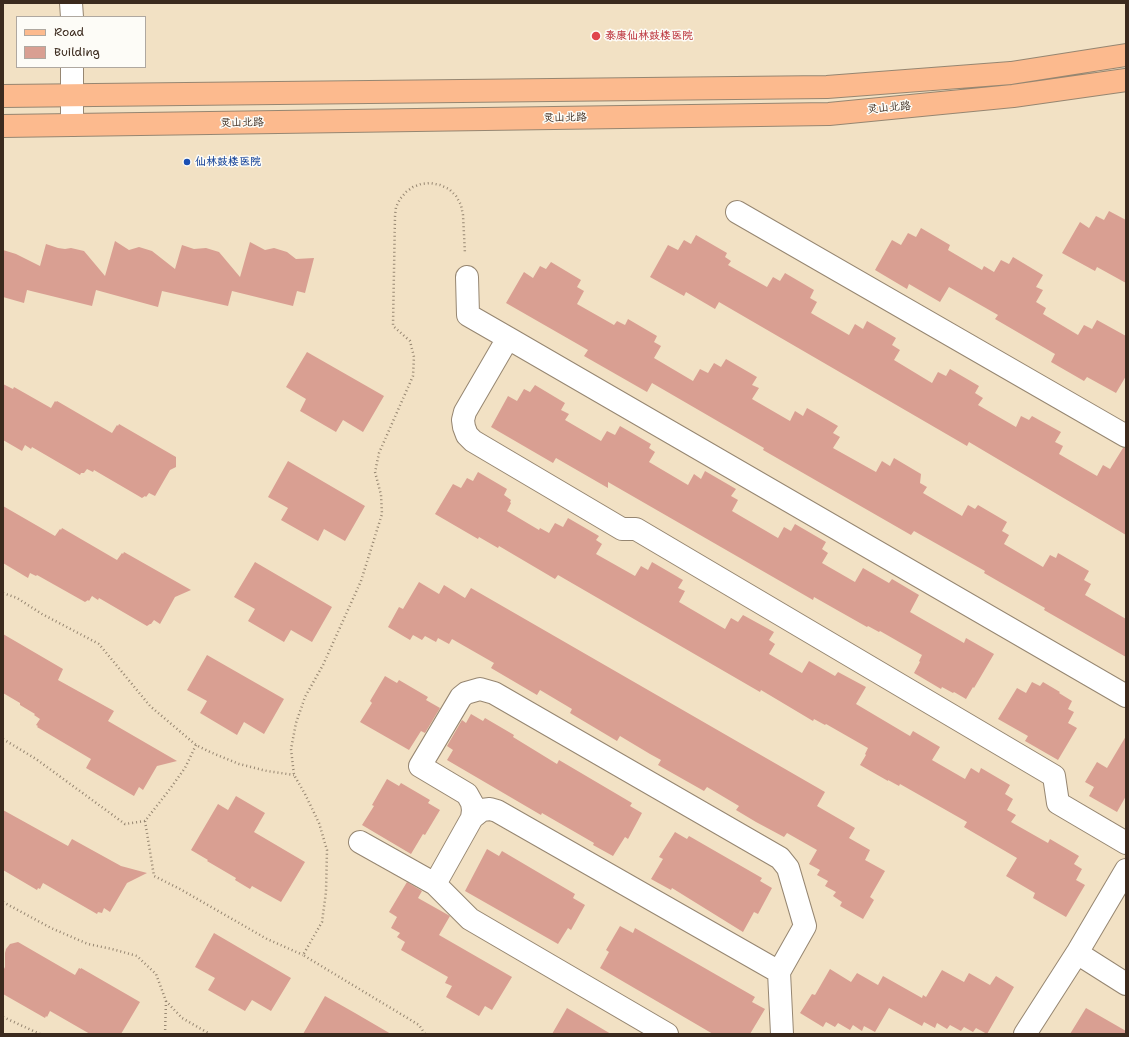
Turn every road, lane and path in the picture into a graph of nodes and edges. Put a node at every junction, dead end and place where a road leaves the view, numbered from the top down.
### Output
1 (72, 3) edge
2 (72, 16) edge
3 (1126, 55) edge
4 (72, 68) edge
5 (1126, 80) edge
6 (72, 94) junction
7 (3, 96) edge
8 (72, 125) junction
9 (3, 126) edge
10 (737, 212) dead end
11 (467, 277) joint
12 (508, 338) junction
13 (1126, 436) edge
14 (3, 593) edge
15 (1126, 696) edge
16 (3, 740) edge
17 (196, 745) junction
18 (294, 776) junction
19 (472, 818) junction
20 (145, 821) junction
21 (360, 842) dead end
22 (1126, 843) edge
23 (1126, 870) edge
24 (435, 884) junction
25 (3, 902) edge
26 (1077, 953) junction
27 (303, 955) junction
28 (779, 972) junction
29 (1126, 984) edge
30 (166, 1001) junction
31 (3, 1017) edge
32 (40, 1034) edge
33 (165, 1034) edge
34 (210, 1034) edge
35 (425, 1034) edge
36 (667, 1034) edge
37 (782, 1034) edge
38 (1025, 1034) edge

1 - 2 street
3 - 6 main road
4 - 6 street
5 - 8 main road, 灵山北路
6 - 7 main road
6 - 8 street
8 - 9 main road, 灵山北路
10 - 13 street
11 - 12 street
11 - 18 path
12 - 15 street
12 - 22 street
14 - 17 path
16 - 20 path
17 - 18 path
17 - 20 path
18 - 27 path
19 - 24 street
19 - 28 street
19 - 28 street
20 - 27 path
21 - 24 street
23 - 26 street
24 - 36 street
25 - 30 path
26 - 29 street
26 - 38 street
27 - 35 path
28 - 37 street
30 - 33 path
30 - 34 path
31 - 32 path

